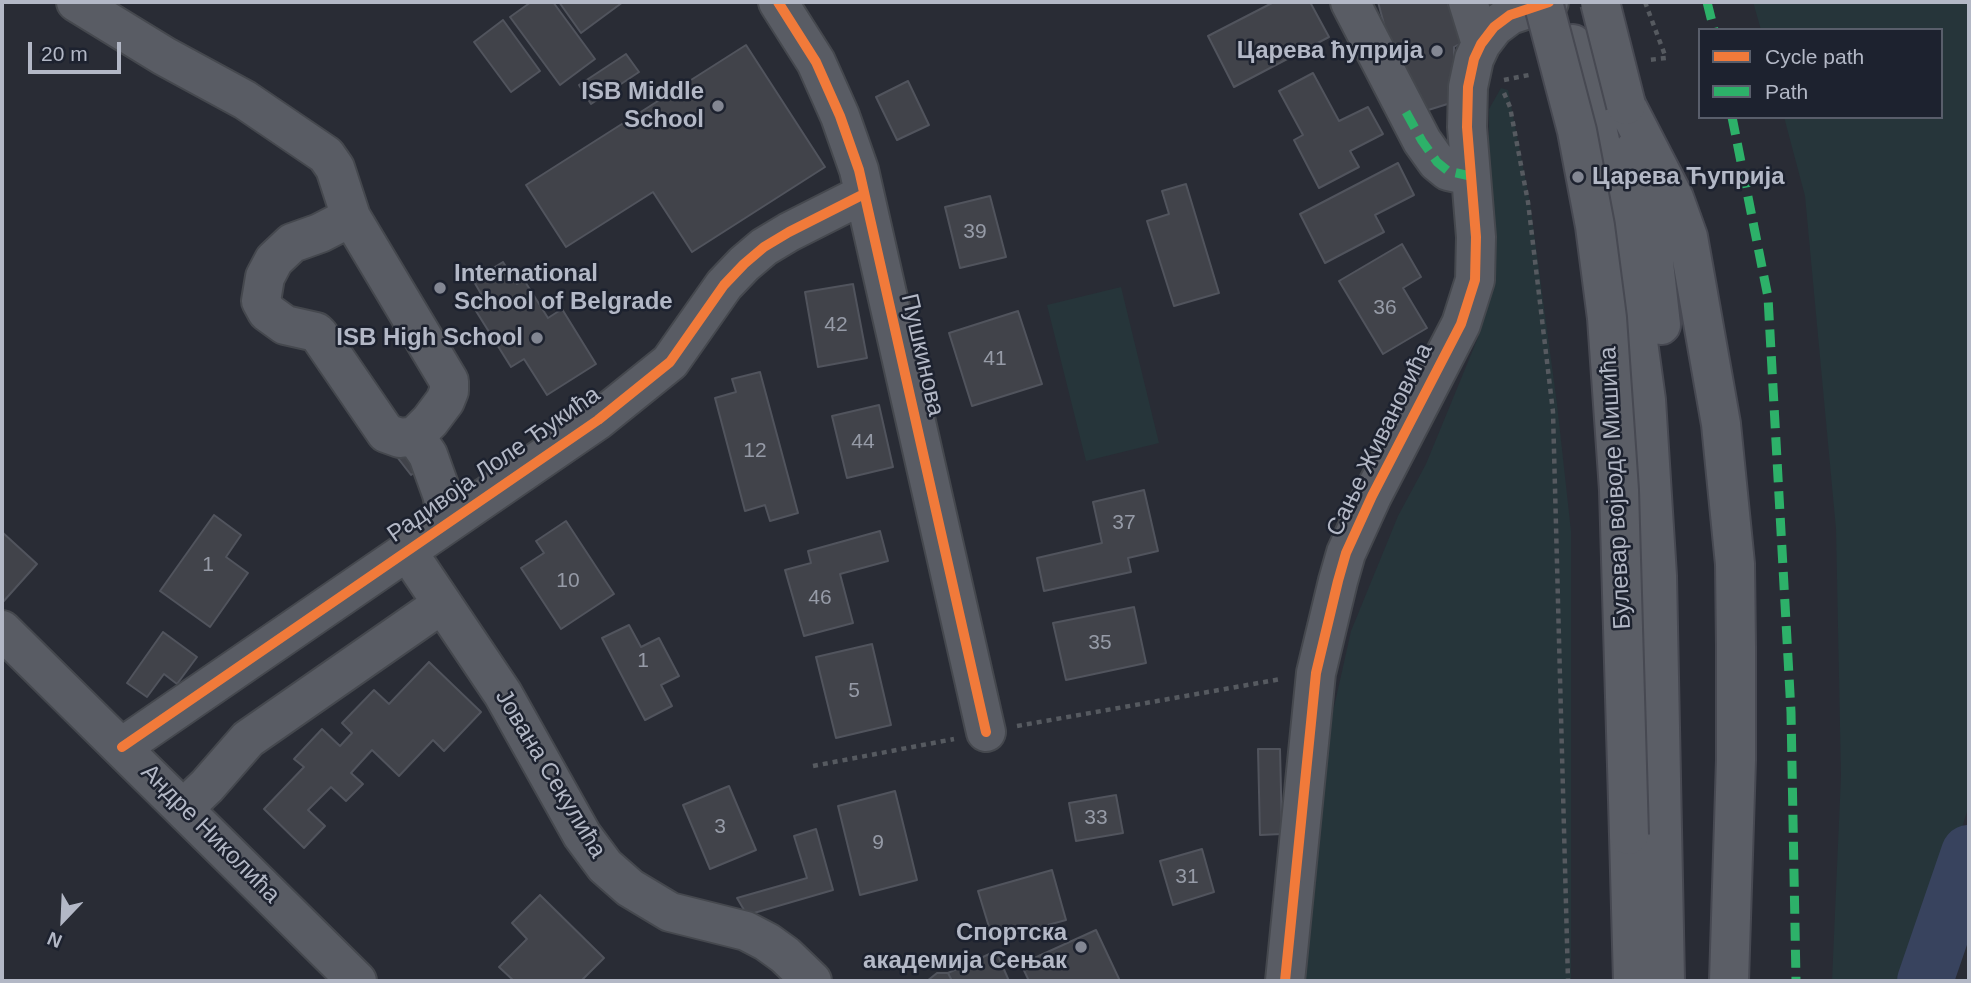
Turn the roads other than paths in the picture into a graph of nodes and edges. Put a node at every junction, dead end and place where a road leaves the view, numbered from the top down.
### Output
1 (76, 2) edge
2 (778, 2) edge
3 (1350, 2) edge
4 (1468, 2) edge
5 (1543, 2) edge
6 (1549, 2) edge
7 (1560, 2) edge
8 (1600, 2) edge
9 (1481, 44) junction
10 (1573, 44) joint
11 (1626, 105) junction
12 (1470, 176) junction
13 (864, 194) junction
14 (351, 218) junction
15 (415, 436) junction
16 (448, 523) junction
17 (407, 551) junction
18 (442, 604) junction
19 (2, 630) edge
20 (975, 735) road end
21 (122, 747) junction
22 (184, 808) junction
23 (357, 981) edge
24 (812, 981) edge
25 (1285, 981) edge
26 (1633, 981) edge
27 (1665, 981) edge
28 (1685, 981) edge
29 (1729, 981) edge

1 - 14 street
2 - 13 street, Пушкинова
3 - 12 street
4 - 9 street
5 - 26 main road, Булевар војводе Мишића, bridge
6 - 9 street, Сање Живановића
7 - 10 street
8 - 11 main road, bridge
9 - 12 street, Сање Живановића
10 - 27 main road
11 - 28 main road
11 - 29 main road
12 - 25 street, Сање Живановића
13 - 16 street, Радивоја Лоле Ђукића
13 - 20 street, Пушкинова
14 - 15 street
14 - 15 street
15 - 16 street
16 - 17 street, Радивоја Лоле Ђукића
17 - 18 street, Јована Секулића
17 - 21 street, Радивоја Лоле Ђукића
18 - 22 street
18 - 24 street, Јована Секулића
19 - 21 street, Андре Николића
21 - 22 street, Андре Николића
22 - 23 street, Андре Николића

